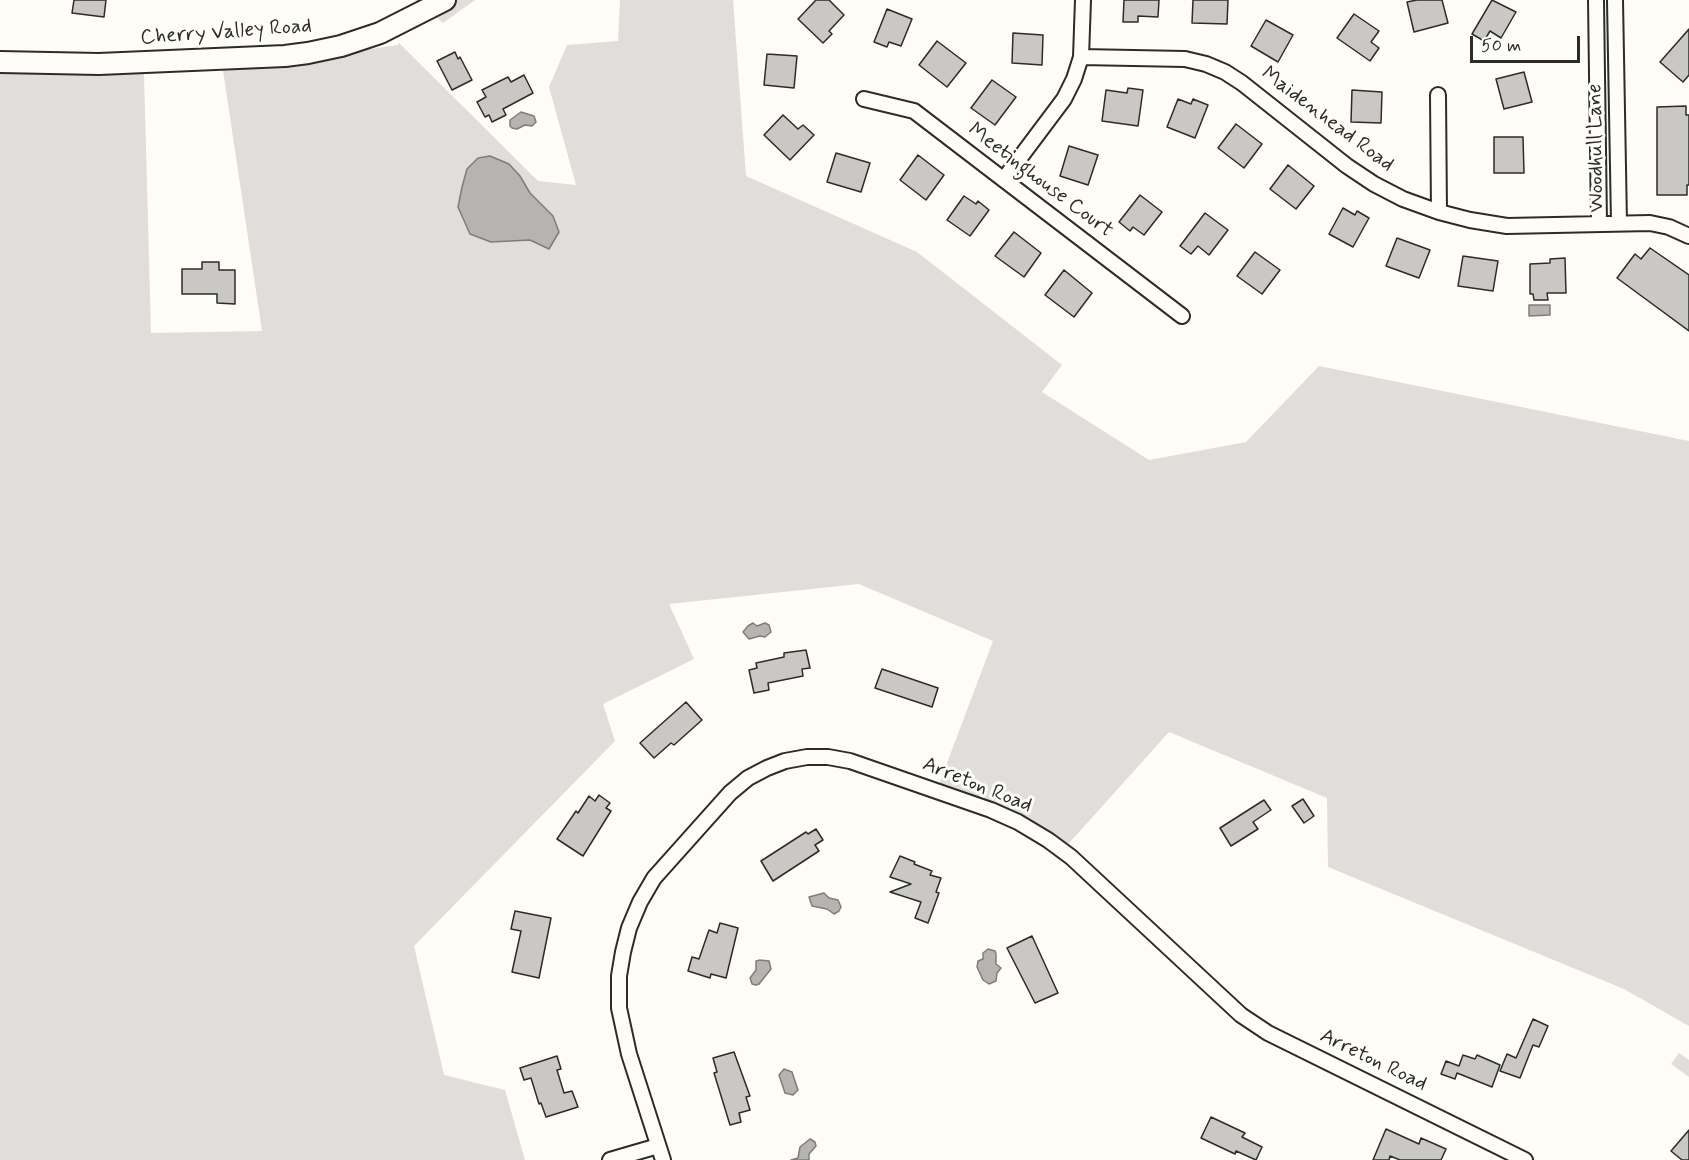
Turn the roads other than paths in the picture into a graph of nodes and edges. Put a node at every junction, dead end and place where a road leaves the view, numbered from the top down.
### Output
1 (445, 0) edge
2 (1083, 0) edge
3 (1596, 0) edge
4 (1615, 0) edge
5 (1081, 57) junction
6 (0, 62) edge
7 (1438, 95) dead end
8 (864, 99) dead end
9 (1004, 179) junction
10 (1439, 213) junction
11 (1599, 223) junction
12 (1619, 223) junction
13 (1689, 236) edge
14 (1182, 316) dead end
15 (661, 1153) edge
16 (610, 1160) edge
17 (1525, 1160) edge

1 - 6 street, Cherry Valley Road
2 - 5 street
3 - 11 street, Woodhull Lane
4 - 12 street, Woodhull Lane
5 - 9 street
5 - 10 street, Maidenhead Road
7 - 10 street
8 - 9 street, Meetinghouse Court
9 - 14 street, Meetinghouse Court
10 - 11 street, Maidenhead Road
11 - 12 street, Maidenhead Road
12 - 13 street, Maidenhead Road
15 - 16 street
15 - 17 street, Arreton Road

